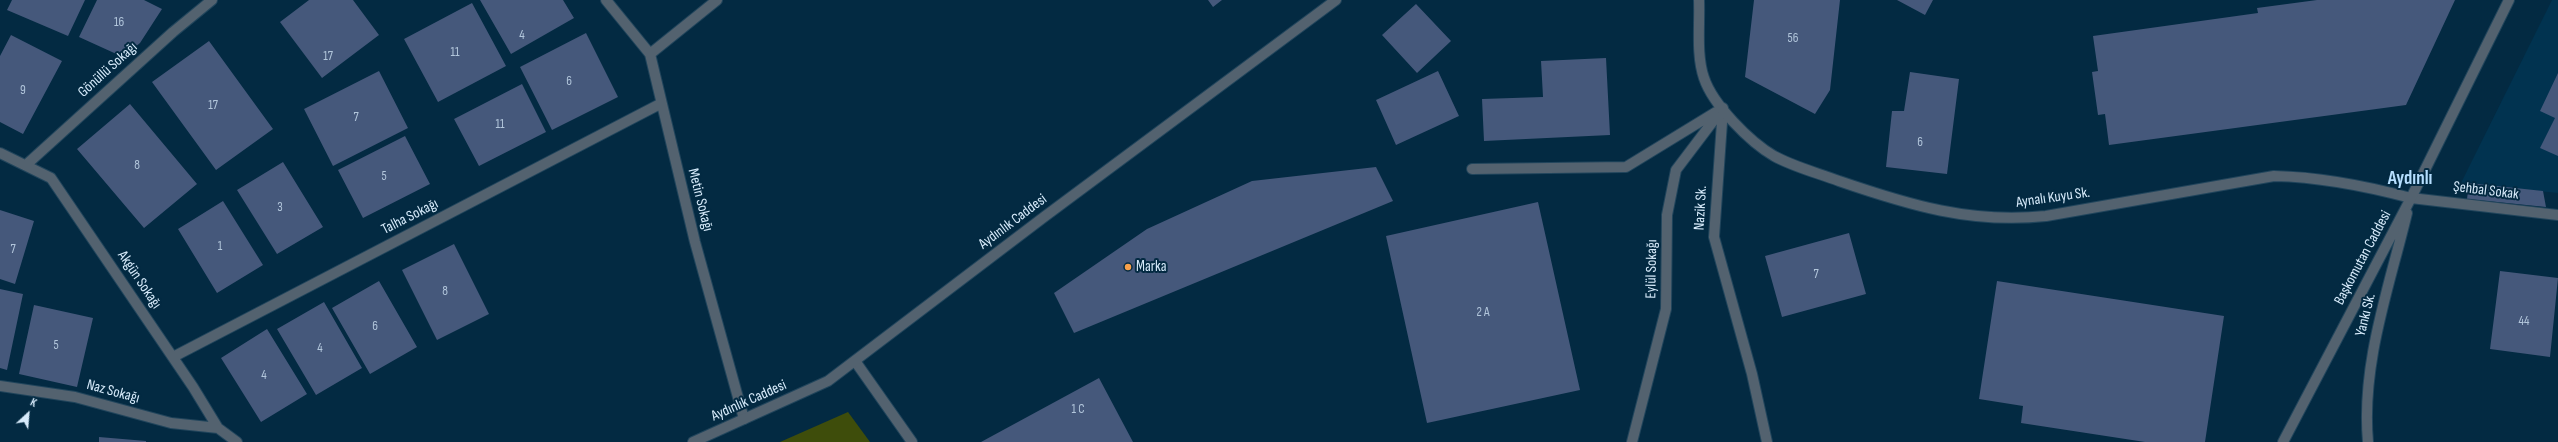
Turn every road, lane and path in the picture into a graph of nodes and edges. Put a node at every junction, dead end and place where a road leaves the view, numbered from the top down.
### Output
1 (212, 0) edge
2 (606, 0) edge
3 (717, 0) edge
4 (1336, 0) edge
5 (1699, 0) edge
6 (2509, 0) edge
7 (650, 54) junction
8 (660, 104) junction
9 (1723, 108) junction
10 (0, 153) edge
11 (26, 165) junction
12 (1472, 169) dead end
13 (2411, 198) junction
14 (2558, 215) edge
15 (173, 357) junction
16 (855, 360) junction
17 (0, 386) edge
18 (744, 419) junction
19 (218, 428) junction
20 (237, 442) edge
21 (693, 442) edge
22 (912, 442) edge
23 (1632, 442) edge
24 (1767, 442) edge
25 (2283, 442) edge
26 (2368, 442) edge

1 - 11 street, Gönüllü Sokağı
2 - 7 street, Metin Sokağı
3 - 7 street
4 - 16 street, Aydınlık Caddesi
5 - 9 street
6 - 13 street, Başkomutan Caddesi
7 - 8 street, Metin Sokağı
8 - 15 street, Talha Sokağı
8 - 18 street, Metin Sokağı
9 - 12 street
9 - 13 street, Aynalı Kuyu Sk.
9 - 23 street, Eylül Sokağı
9 - 24 street, Nazik Sk.
10 - 11 street, Akgün Sokağı
11 - 15 street, Akgün Sokağı
13 - 14 street, Şehbal Sokak
13 - 25 street, Başkomutan Caddesi
13 - 26 street, Yankı Sk.
15 - 19 street, Akgün Sokağı
16 - 18 street, Aydınlık Caddesi
16 - 22 street
17 - 19 street, Naz Sokağı
18 - 21 street, Aydınlık Caddesi
19 - 20 street, Akgün Sokağı

